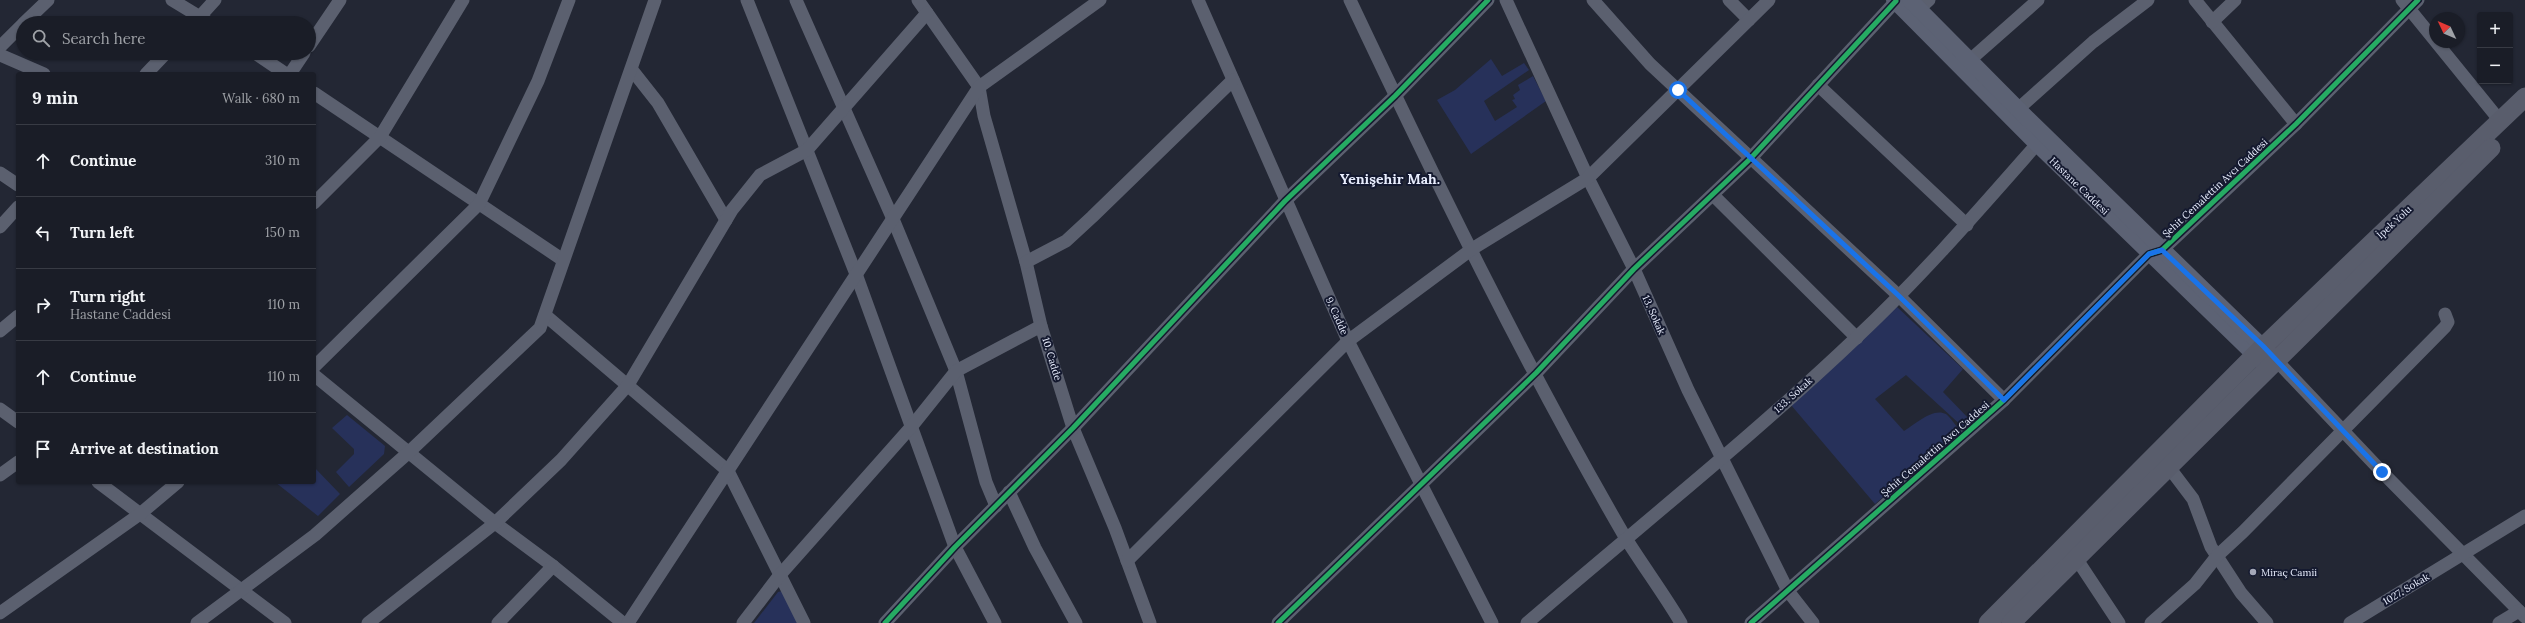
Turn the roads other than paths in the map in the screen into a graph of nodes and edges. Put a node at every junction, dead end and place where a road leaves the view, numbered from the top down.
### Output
1 (48, 0) edge
2 (172, 0) edge
3 (215, 0) edge
4 (340, 0) edge
5 (463, 0) edge
6 (569, 0) edge
7 (656, 0) edge
8 (747, 0) edge
9 (796, 0) edge
10 (918, 0) edge
11 (1100, 0) edge
12 (1198, 0) edge
13 (1350, 0) edge
14 (1488, 0) edge
15 (1506, 0) edge
16 (1593, 0) edge
17 (1729, 0) edge
18 (1769, 0) edge
19 (2038, 0) edge
20 (2148, 0) edge
21 (2195, 0) edge
22 (2235, 0) edge
23 (2418, 0) edge
24 (1910, 2) edge
25 (2405, 5) edge
26 (927, 13) junction
27 (32, 16) edge
28 (195, 16) edge
29 (205, 16) edge
30 (1749, 20) junction
31 (2212, 22) junction
32 (16, 32) edge
33 (316, 36) edge
34 (0, 47) edge
35 (0, 55) edge
36 (159, 60) edge
37 (265, 60) edge
38 (299, 60) edge
39 (1970, 60) junction
40 (632, 70) junction
41 (39, 72) edge
42 (148, 72) edge
43 (283, 72) edge
44 (291, 72) edge
45 (1233, 80) junction
46 (1818, 85) junction
47 (979, 87) junction
48 (1678, 90) junction
49 (316, 94) edge
50 (1395, 96) junction
51 (2525, 97) edge
52 (844, 108) junction
53 (2018, 109) junction
54 (2525, 115) edge
55 (2500, 122) junction
56 (2296, 124) junction
57 (380, 137) junction
58 (2037, 144) junction
59 (807, 150) junction
60 (1750, 159) junction
61 (0, 173) edge
62 (1588, 178) junction
63 (16, 184) edge
64 (1713, 195) junction
65 (316, 200) edge
66 (1285, 201) junction
67 (479, 204) junction
68 (16, 209) edge
69 (893, 218) junction
70 (726, 220) junction
71 (1967, 224) junction
72 (0, 227) edge
73 (1472, 249) junction
74 (2156, 252) junction
75 (563, 260) junction
76 (1026, 262) junction
77 (1634, 269) junction
78 (856, 274) junction
79 (1899, 296) junction
80 (2445, 314) dead end
81 (546, 315) junction
82 (16, 318) edge
83 (1041, 326) junction
84 (0, 331) edge
85 (1857, 338) junction
86 (1348, 341) junction
87 (2265, 357) junction
88 (316, 365) edge
89 (956, 371) junction
90 (1536, 373) junction
91 (316, 377) edge
92 (628, 385) junction
93 (2004, 400) junction
94 (0, 408) edge
95 (16, 420) edge
96 (912, 426) junction
97 (1073, 428) junction
98 (2343, 431) junction
99 (408, 453) junction
100 (1722, 458) junction
101 (16, 463) edge
102 (2168, 466) junction
103 (728, 471) junction
104 (0, 475) edge
105 (101, 484) edge
106 (176, 484) edge
107 (1420, 484) junction
108 (1009, 492) junction
109 (996, 506) junction
110 (140, 514) junction
111 (2525, 516) edge
112 (495, 524) junction
113 (1626, 538) junction
114 (955, 547) junction
115 (2463, 554) junction
116 (2217, 556) junction
117 (2076, 558) junction
118 (1127, 561) junction
119 (553, 566) junction
120 (779, 576) junction
121 (244, 590) junction
122 (1788, 591) junction
123 (0, 613) edge
124 (2522, 614) edge
125 (197, 623) edge
126 (285, 623) edge
127 (368, 623) edge
128 (498, 623) edge
129 (623, 623) edge
130 (628, 623) edge
131 (743, 623) edge
132 (804, 623) edge
133 (885, 623) edge
134 (995, 623) edge
135 (1076, 623) edge
136 (1150, 623) edge
137 (1278, 623) edge
138 (1492, 623) edge
139 (1527, 623) edge
140 (1681, 623) edge
141 (1751, 623) edge
142 (1813, 623) edge
143 (1988, 623) edge
144 (2011, 623) edge
145 (2119, 623) edge
146 (2151, 623) edge
147 (2266, 623) edge
148 (2350, 623) edge
149 (2499, 623) edge

1 - 27 street
2 - 28 street
3 - 29 street
4 - 33 street
5 - 57 street
6 - 67 street
7 - 40 street
8 - 59 street
9 - 52 street
10 - 26 street
11 - 47 street
12 - 45 street, 9. Cadde
13 - 50 street
14 - 50 street
15 - 62 street, 13. Sokak
16 - 48 street
17 - 30 street
18 - 30 street
19 - 39 street
20 - 53 street
21 - 31 street
22 - 31 street
23 - 25 street, Şehit Cemalettin Avcı Caddesi
24 - 39 main road, Hastane Caddesi
24 - 46 street
24 - 58 main road, Hastane Caddesi
25 - 55 street
25 - 56 street, Şehit Cemalettin Avcı Caddesi
26 - 47 street
26 - 52 street
30 - 48 street
31 - 56 street
32 - 34 street
35 - 41 street
36 - 42 street
37 - 43 street
38 - 44 street
39 - 53 main road, Hastane Caddesi
40 - 70 street
40 - 75 street
45 - 66 street, 9. Cadde
45 - 76 street
46 - 60 street
46 - 71 street
47 - 69 street
47 - 76 street, 10. Cadde
48 - 60 street
48 - 62 street
49 - 57 street
50 - 66 street
50 - 73 street
51 - 55 highway, İpek Yolu
52 - 59 street
52 - 69 street
53 - 74 main road, Hastane Caddesi
54 - 87 highway
55 - 87 highway, İpek Yolu
56 - 74 street, Şehit Cemalettin Avcı Caddesi
57 - 65 street
57 - 67 street
58 - 71 street, 133. Sokak
58 - 74 main road, Hastane Caddesi
59 - 70 street
59 - 78 street
60 - 64 street
60 - 79 street
61 - 63 street
62 - 73 street
62 - 77 street, 13. Sokak
64 - 77 street
64 - 85 street
66 - 86 street, 9. Cadde
66 - 97 street
67 - 75 street
67 - 88 street
68 - 72 street
69 - 78 street
69 - 89 street
70 - 92 street
71 - 79 street, 133. Sokak
73 - 86 street
73 - 90 street
74 - 87 main road, Hastane Caddesi
74 - 93 street, Şehit Cemalettin Avcı Caddesi
75 - 81 street
76 - 83 street, 10. Cadde
77 - 90 street
77 - 100 street, 13. Sokak
78 - 96 street
78 - 103 street
79 - 85 street, 133. Sokak
79 - 93 street
80 - 98 street
81 - 92 street
81 - 99 street
82 - 84 street
83 - 89 street
83 - 97 street, 10. Cadde
85 - 100 street, 133. Sokak
86 - 107 street, 9. Cadde
86 - 118 street
87 - 98 street
87 - 102 highway
87 - 143 highway
89 - 96 street
89 - 109 street
90 - 107 street
90 - 113 street
91 - 99 street
92 - 103 street
92 - 112 street
93 - 122 street, Şehit Cemalettin Avcı Caddesi
94 - 95 street
96 - 114 street
96 - 120 street
97 - 108 street
97 - 118 street, 10. Cadde
98 - 115 street
98 - 116 street
99 - 112 street
99 - 121 street
100 - 113 street, 133. Sokak
100 - 122 street, 13. Sokak
101 - 104 street
102 - 116 street
102 - 117 highway
103 - 120 street
103 - 130 street
105 - 110 street
106 - 110 street
107 - 137 street
107 - 138 street, 9. Cadde
108 - 109 street
108 - 135 street
109 - 114 street
110 - 121 street
110 - 123 street
111 - 115 street, 1027. Sokak
112 - 119 street
112 - 127 street
113 - 139 street, 133. Sokak
113 - 140 street
114 - 133 street
114 - 134 street
115 - 124 street
115 - 148 street, 1027. Sokak
116 - 146 street
116 - 147 street
117 - 144 highway
117 - 145 street
118 - 136 street, 10. Cadde
119 - 128 street
119 - 129 street
120 - 131 street
120 - 132 street
121 - 125 street
121 - 126 street
122 - 141 street, Şehit Cemalettin Avcı Caddesi
122 - 142 street, 13. Sokak
124 - 149 street

